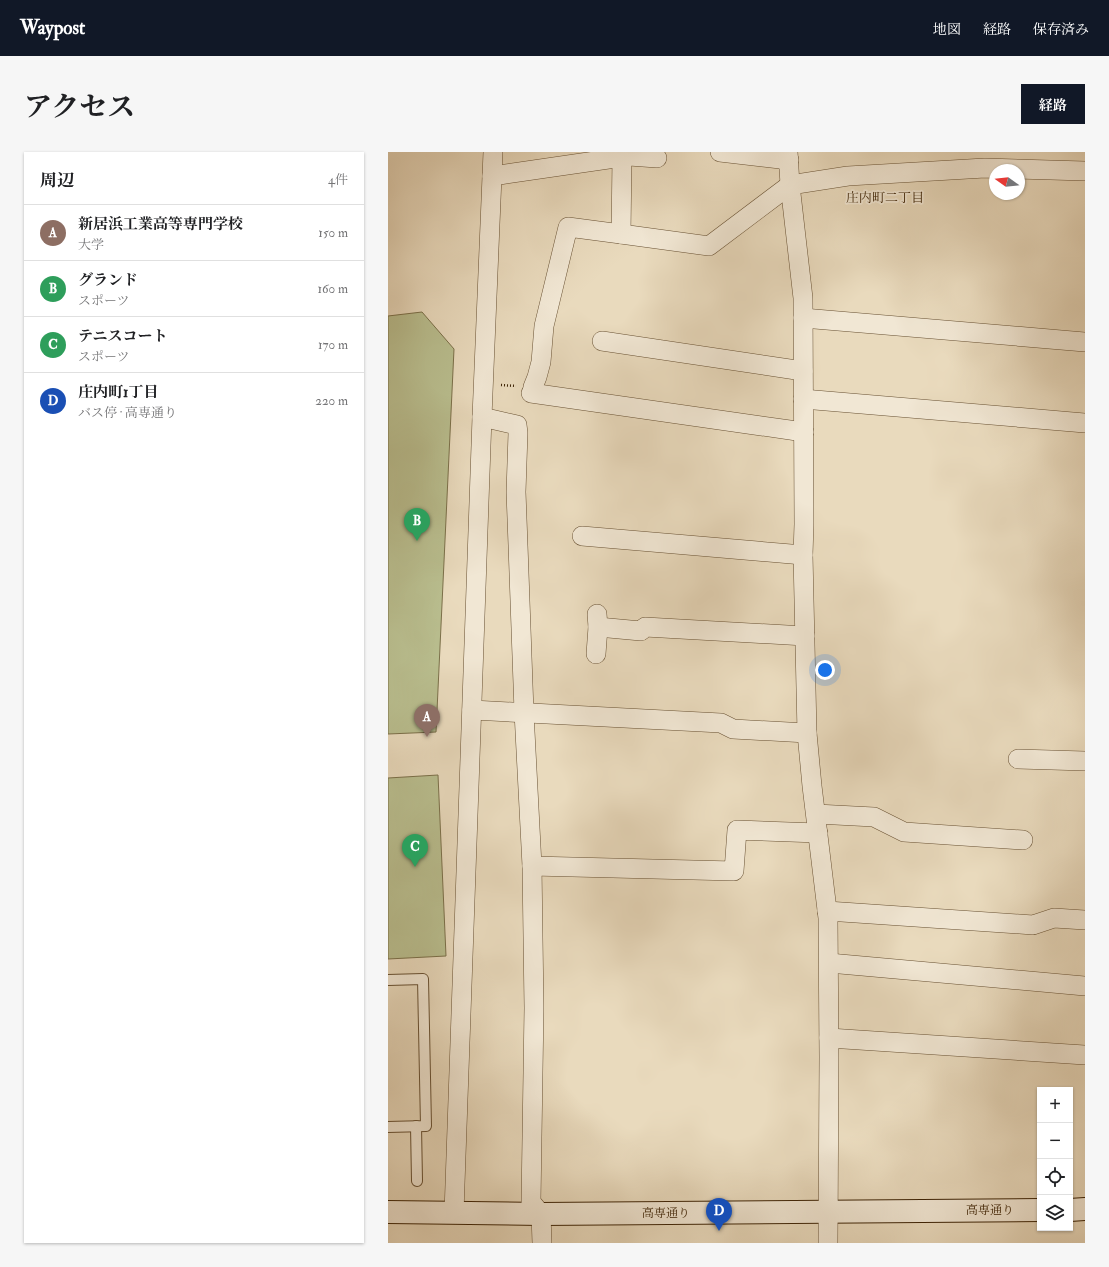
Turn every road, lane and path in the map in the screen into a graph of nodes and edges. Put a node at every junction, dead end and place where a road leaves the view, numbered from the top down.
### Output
1 (493, 152) edge
2 (720, 152) edge
3 (788, 156) edge
4 (622, 158) junction
5 (657, 158) dead end
6 (1085, 171) edge
7 (492, 176) junction
8 (790, 185) junction
9 (621, 234) junction
10 (803, 318) junction
11 (602, 341) dead end
12 (1085, 342) edge
13 (803, 371) junction
14 (803, 399) junction
15 (482, 417) junction
16 (1085, 423) edge
17 (804, 432) junction
18 (582, 536) dead end
19 (803, 554) junction
20 (805, 636) junction
21 (596, 654) dead end
22 (472, 710) junction
23 (524, 712) junction
24 (807, 733) junction
25 (1018, 759) dead end
26 (1085, 761) edge
27 (816, 814) junction
28 (818, 833) junction
29 (1022, 840) dead end
30 (532, 866) junction
31 (827, 911) junction
32 (1085, 920) edge
33 (829, 963) junction
34 (388, 980) edge
35 (1085, 986) edge
36 (829, 1038) junction
37 (1085, 1056) edge
38 (416, 1126) junction
39 (388, 1127) edge
40 (417, 1181) dead end
41 (1037, 1210) edge
42 (1073, 1210) edge
43 (1085, 1210) edge
44 (388, 1212) edge
45 (828, 1212) junction
46 (454, 1213) junction
47 (541, 1214) junction
48 (542, 1243) edge
49 (828, 1243) edge

1 - 7 street
2 - 3 street
3 - 8 street
4 - 5 street
4 - 7 street
4 - 9 street
6 - 8 street
7 - 15 street
8 - 9 street
8 - 10 street
9 - 17 street
10 - 12 street
10 - 13 street
11 - 13 street
13 - 14 street
14 - 16 street
14 - 17 street
15 - 22 street
15 - 23 street
17 - 19 street
18 - 19 street
19 - 20 street
20 - 21 street
20 - 24 street
22 - 23 street
22 - 46 street
23 - 24 street
23 - 30 street
24 - 27 street
25 - 26 street
27 - 28 street
27 - 29 street
28 - 30 street
28 - 31 street
30 - 47 street
31 - 32 street
31 - 33 street
33 - 35 street
33 - 36 street
34 - 38 lane
36 - 37 street
36 - 45 street
38 - 39 lane
38 - 40 lane
41 - 45 street, 高専通り
42 - 43 street
44 - 46 street, 高専通り
45 - 47 street, 高専通り
45 - 49 street
46 - 47 street, 高専通り
47 - 48 street

